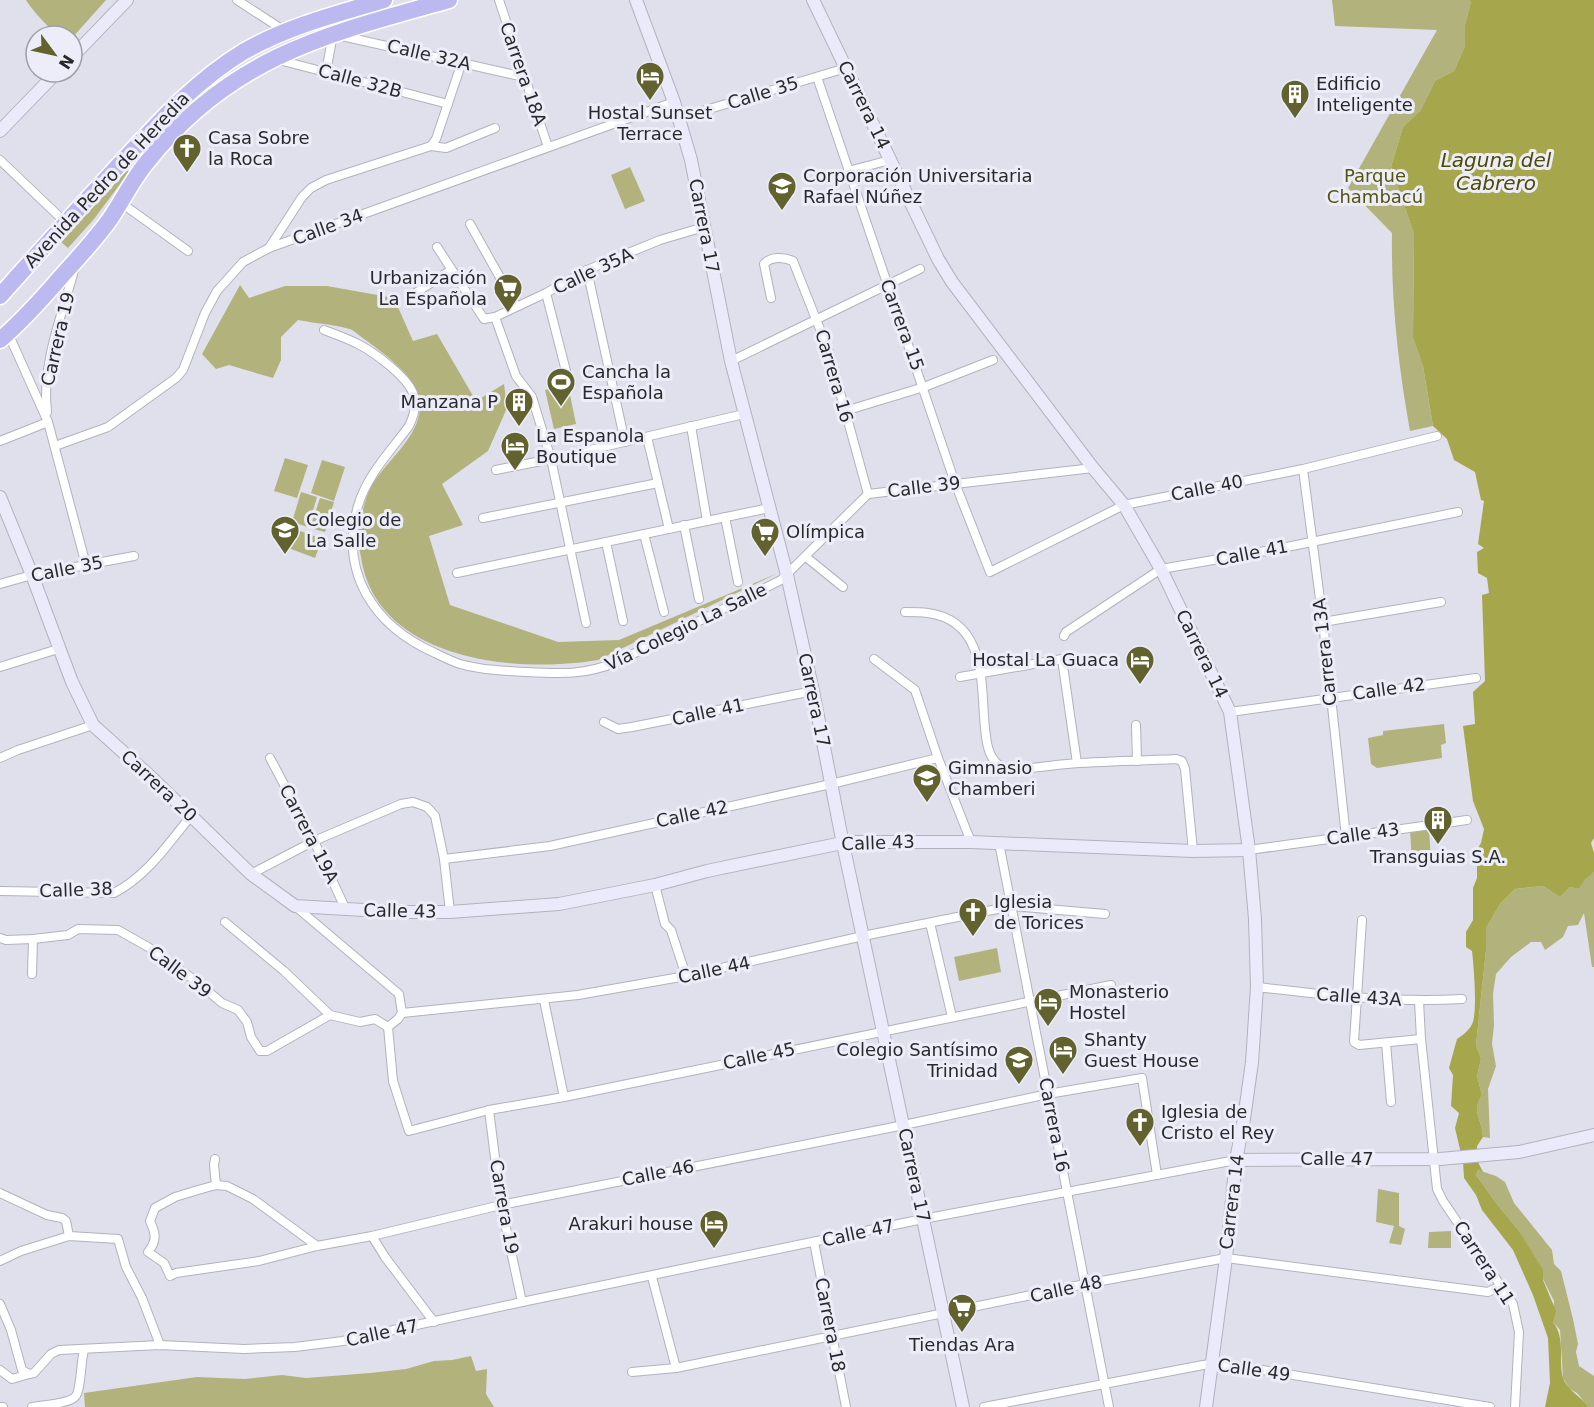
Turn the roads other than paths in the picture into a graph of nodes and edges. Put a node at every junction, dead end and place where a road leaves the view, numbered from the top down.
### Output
1 (127, 0) edge
2 (237, 0) edge
3 (384, 0) edge
4 (449, 0) edge
5 (499, 0) edge
6 (636, 0) edge
7 (813, 0) edge
8 (284, 33) junction
9 (333, 34) junction
10 (84, 45) edge
11 (273, 58) junction
12 (462, 62) junction
13 (846, 68) junction
14 (326, 72) junction
15 (524, 77) junction
16 (817, 77) junction
17 (45, 84) edge
18 (674, 102) junction
19 (448, 104) junction
20 (679, 118) junction
21 (495, 128) dead end
22 (0, 131) edge
23 (431, 146) junction
24 (548, 147) junction
25 (0, 160) edge
26 (890, 160) junction
27 (848, 171) junction
28 (120, 202) junction
29 (66, 223) junction
30 (470, 224) dead end
31 (704, 227) junction
32 (437, 247) dead end
33 (269, 248) junction
34 (188, 251) dead end
35 (78, 258) junction
36 (920, 269) dead end
37 (451, 270) junction
38 (587, 270) junction
39 (887, 285) junction
40 (417, 292) dead end
41 (546, 293) junction
42 (0, 296) edge
43 (771, 298) dead end
44 (516, 306) junction
45 (495, 316) junction
46 (817, 319) junction
47 (324, 330) dead end
48 (4, 337) edge
49 (993, 360) dead end
50 (732, 361) junction
51 (566, 371) dead end
52 (924, 387) junction
53 (845, 411) junction
54 (744, 414) junction
55 (48, 422) junction
56 (691, 426) junction
57 (1437, 436) dead end
58 (647, 437) junction
59 (0, 441) edge
60 (625, 442) junction
61 (55, 446) junction
62 (551, 459) junction
63 (1094, 468) junction
64 (1303, 469) junction
65 (495, 470) dead end
66 (658, 483) junction
67 (955, 483) junction
68 (868, 494) junction
69 (0, 497) edge
70 (559, 502) junction
71 (1124, 505) junction
72 (769, 508) junction
73 (1458, 512) dead end
74 (725, 517) junction
75 (483, 518) dead end
76 (707, 521) junction
77 (684, 525) junction
78 (669, 529) junction
79 (644, 534) junction
80 (606, 542) junction
81 (1312, 542) junction
82 (570, 549) junction
83 (134, 556) dead end
84 (806, 557) junction
85 (86, 565) junction
86 (1161, 569) junction
87 (990, 572) joint
88 (457, 573) dead end
89 (32, 575) junction
90 (787, 575) junction
91 (738, 582) dead end
92 (0, 584) edge
93 (843, 587) dead end
94 (699, 599) dead end
95 (1441, 602) dead end
96 (664, 612) dead end
97 (905, 612) dead end
98 (623, 621) dead end
99 (1323, 622) junction
100 (586, 623) dead end
101 (1064, 636) dead end
102 (58, 649) junction
103 (874, 658) dead end
104 (0, 667) edge
105 (982, 673) junction
106 (960, 677) dead end
107 (1476, 678) dead end
108 (813, 691) junction
109 (1330, 697) junction
110 (1230, 712) junction
111 (604, 722) dead end
112 (93, 724) junction
113 (1136, 725) dead end
114 (0, 758) edge
115 (270, 758) dead end
116 (938, 758) junction
117 (1137, 761) junction
118 (1077, 763) junction
119 (831, 784) junction
120 (191, 816) junction
121 (1467, 820) dead end
122 (1346, 837) junction
123 (314, 841) junction
124 (843, 842) junction
125 (971, 842) junction
126 (999, 843) junction
127 (1249, 850) junction
128 (1192, 851) junction
129 (444, 859) junction
130 (251, 874) junction
131 (655, 885) junction
132 (0, 891) edge
133 (295, 906) junction
134 (1012, 906) junction
135 (346, 910) junction
136 (450, 912) junction
137 (1105, 914) dead end
138 (1362, 920) dead end
139 (225, 922) dead end
140 (930, 923) junction
141 (863, 936) junction
142 (0, 938) edge
143 (33, 939) junction
144 (32, 974) dead end
145 (686, 976) junction
146 (1111, 985) dead end
147 (1257, 987) junction
148 (1359, 998) junction
149 (1462, 999) dead end
150 (544, 1000) junction
151 (1419, 1001) junction
152 (1030, 1002) junction
153 (402, 1013) junction
154 (330, 1015) junction
155 (952, 1017) junction
156 (388, 1027) junction
157 (883, 1030) junction
158 (1420, 1039) junction
159 (1386, 1043) junction
160 (1048, 1094) junction
161 (564, 1097) junction
162 (1391, 1102) dead end
163 (489, 1110) junction
164 (904, 1125) junction
165 (1594, 1136) edge
166 (215, 1159) dead end
167 (1437, 1159) junction
168 (1236, 1160) junction
169 (1157, 1175) junction
170 (216, 1185) junction
171 (1067, 1192) junction
172 (0, 1193) edge
173 (501, 1205) junction
174 (924, 1219) junction
175 (69, 1236) junction
176 (372, 1236) junction
177 (814, 1242) junction
178 (317, 1246) junction
179 (1226, 1258) junction
180 (0, 1261) edge
181 (652, 1277) junction
182 (1085, 1284) junction
183 (1501, 1286) junction
184 (522, 1302) junction
185 (0, 1304) edge
186 (944, 1314) junction
187 (434, 1322) junction
188 (832, 1336) junction
189 (160, 1345) junction
190 (84, 1350) junction
191 (1212, 1364) junction
192 (676, 1368) junction
193 (0, 1371) edge
194 (632, 1372) dead end
195 (29, 1374) junction
196 (1104, 1382) junction
197 (32, 1407) edge
198 (846, 1407) edge
199 (963, 1407) edge
200 (984, 1407) edge
201 (1109, 1407) edge
202 (1206, 1407) edge
203 (1490, 1407) edge
204 (1515, 1407) edge

1 - 10 main road
2 - 8 street
3 - 8 highway, Avenida Pedro de Heredia
4 - 9 highway, Avenida Pedro de Heredia
5 - 15 street, Carrera 18A
6 - 18 main road, Carrera 17
7 - 13 main road, Carrera 14
8 - 29 highway, Avenida Pedro de Heredia
9 - 11 highway, Avenida Pedro de Heredia
9 - 12 street, Calle 32A
9 - 14 street
11 - 14 street, Calle 32B
11 - 28 highway, Avenida Pedro de Heredia
12 - 15 street, Calle 32A
12 - 19 street
13 - 16 street, Calle 35
13 - 26 main road, Carrera 14
14 - 19 street, Calle 32B
15 - 24 street, Carrera 18A
16 - 20 street, Calle 35
16 - 27 street, Carrera 15
17 - 22 main road
18 - 20 main road, Carrera 17
18 - 24 street, Calle 34
19 - 23 street
20 - 31 main road, Carrera 17
21 - 23 street
23 - 33 street
24 - 33 street, Calle 34
25 - 29 street
26 - 27 street
26 - 63 main road, Carrera 14
27 - 39 street, Carrera 15
28 - 34 street
28 - 35 highway, Avenida Pedro de Heredia
29 - 42 highway, Avenida Pedro de Heredia
30 - 44 street
31 - 38 street, Calle 35A
31 - 50 main road, Carrera 17
32 - 37 street
33 - 61 street, Calle 34
35 - 48 highway, Avenida Pedro de Heredia
35 - 55 street, Carrera 19
36 - 39 street
37 - 40 street
37 - 45 street, Calle 35A
38 - 41 street, Calle 35A
38 - 60 street
39 - 46 street
39 - 52 street, Carrera 15
41 - 44 street, Calle 35A
41 - 51 street
43 - 46 street, Carrera 16
44 - 45 street, Calle 35A
45 - 62 street
46 - 50 street
46 - 53 street, Carrera 16
47 - 90 street, Vía Colegio La Salle
48 - 55 street, Carrera 19
49 - 52 street
50 - 54 main road, Carrera 17
52 - 53 street
52 - 67 street, Carrera 15
53 - 68 street, Carrera 16
54 - 56 street
54 - 72 main road, Carrera 17
55 - 59 street
55 - 61 street, Carrera 19
56 - 58 street
56 - 76 street
57 - 64 street, Calle 40
58 - 60 street
58 - 66 street
60 - 62 street
61 - 85 street, Carrera 19
62 - 65 street
62 - 70 street
63 - 67 street, Calle 39
63 - 71 main road, Carrera 14
64 - 71 street, Calle 40
64 - 81 street, Carrera 13A
66 - 70 street
66 - 78 street
67 - 68 street, Calle 39
67 - 87 street, Carrera 15
68 - 84 street, Calle 39
69 - 89 main road, Carrera 20
70 - 75 street
70 - 82 street
71 - 86 main road, Carrera 14
71 - 87 street, Calle 40
72 - 74 street
72 - 90 main road, Carrera 17
73 - 81 street, Calle 41
74 - 76 street
74 - 91 street
76 - 77 street
77 - 78 street
77 - 94 street
78 - 79 street
79 - 80 street
79 - 96 street
80 - 82 street
80 - 98 street
81 - 86 street, Calle 41
81 - 99 street, Carrera 13A
82 - 88 street
82 - 100 street
83 - 85 street, Calle 35
84 - 90 street, Calle 39
84 - 93 street
85 - 89 street, Calle 35
86 - 101 street, Calle 41
86 - 110 main road, Carrera 14
89 - 92 street, Calle 35
89 - 102 main road, Carrera 20
90 - 108 main road, Carrera 17
95 - 99 street
97 - 105 street
99 - 109 street, Carrera 13A
102 - 104 street
102 - 112 main road, Carrera 20
103 - 116 street
105 - 106 street
105 - 118 street
105 - 118 street
107 - 109 street, Calle 42
108 - 111 street, Calle 41
108 - 119 main road, Carrera 17
109 - 110 street, Calle 42
109 - 122 street, Carrera 13A
110 - 127 main road, Carrera 14
112 - 114 street
112 - 120 main road, Carrera 20
113 - 117 street
115 - 123 street, Carrera 19A
116 - 119 street, Calle 42
116 - 125 street
117 - 118 street
117 - 128 street
119 - 124 main road, Carrera 17
119 - 129 street, Calle 42
120 - 130 main road, Carrera 20
120 - 132 street, Calle 38
121 - 122 street, Calle 43
122 - 127 street, Calle 43
123 - 129 street
123 - 130 street
123 - 135 street, Carrera 19A
124 - 125 main road, Calle 43
124 - 131 main road, Calle 43
124 - 141 main road, Carrera 17
125 - 126 main road, Calle 43
126 - 128 main road, Calle 43
126 - 134 street, Carrera 16
127 - 128 main road, Calle 43
127 - 147 main road, Carrera 14
129 - 136 street
130 - 133 main road, Carrera 20
131 - 136 main road, Calle 43
131 - 145 street
133 - 135 main road, Calle 43
133 - 153 street, Carrera 20
134 - 137 street, Calle 44
134 - 140 street, Calle 44
134 - 152 street, Carrera 16
135 - 136 main road, Calle 43
138 - 148 street
139 - 154 street
140 - 141 street, Calle 44
140 - 155 street
141 - 145 street, Calle 44
141 - 157 main road, Carrera 17
142 - 143 street
143 - 144 street
143 - 154 street, Calle 39
145 - 150 street, Calle 44
146 - 152 street, Calle 45
147 - 148 street, Calle 43A
147 - 168 main road, Carrera 14
148 - 151 street, Calle 43A
148 - 159 street
149 - 151 street, Calle 43A
150 - 153 street, Calle 44
150 - 161 street
151 - 158 street, Carrera 11
152 - 155 street, Calle 45
152 - 160 street, Carrera 16
153 - 156 street
154 - 156 street
155 - 157 street, Calle 45
156 - 163 street, Calle 45
157 - 161 street, Calle 45
157 - 164 main road, Carrera 17
158 - 159 street
158 - 167 street, Carrera 11
159 - 162 street
160 - 164 street, Calle 46
160 - 169 street, Calle 46
160 - 171 street, Carrera 16
161 - 163 street, Calle 45
163 - 173 street, Carrera 19
164 - 173 street, Calle 46
164 - 174 main road, Carrera 17
165 - 167 main road, Calle 47
166 - 170 street
167 - 168 main road, Calle 47
167 - 183 street, Carrera 11
168 - 169 street, Calle 47
168 - 179 main road, Carrera 14
169 - 171 street, Calle 47
170 - 178 street
170 - 178 street, Calle 46
171 - 174 street, Calle 47
171 - 182 street, Carrera 16
172 - 175 street
173 - 176 street, Calle 46
173 - 184 street, Carrera 19
174 - 177 street, Calle 47
174 - 186 main road, Carrera 17
175 - 180 street
175 - 189 street
176 - 178 street, Calle 46
176 - 187 street
177 - 181 street, Calle 47
177 - 188 street, Carrera 18
179 - 182 street, Calle 48
179 - 183 street, Calle 48
179 - 191 main road, Carrera 14
181 - 184 street, Calle 47
181 - 192 street
182 - 186 street, Calle 48
182 - 196 street, Carrera 16
183 - 204 street, Carrera 11
184 - 187 street, Calle 47
185 - 195 street
186 - 188 street, Calle 48
186 - 199 main road, Carrera 17
187 - 189 street, Calle 47
188 - 192 street, Calle 48
188 - 198 street, Carrera 18
189 - 190 street, Calle 47
190 - 195 street, Calle 47
190 - 197 street
191 - 196 street, Calle 49
191 - 202 main road, Carrera 14
191 - 203 street, Calle 49
192 - 194 street, Calle 48
193 - 195 street
196 - 200 street, Calle 49
196 - 201 street, Carrera 16

